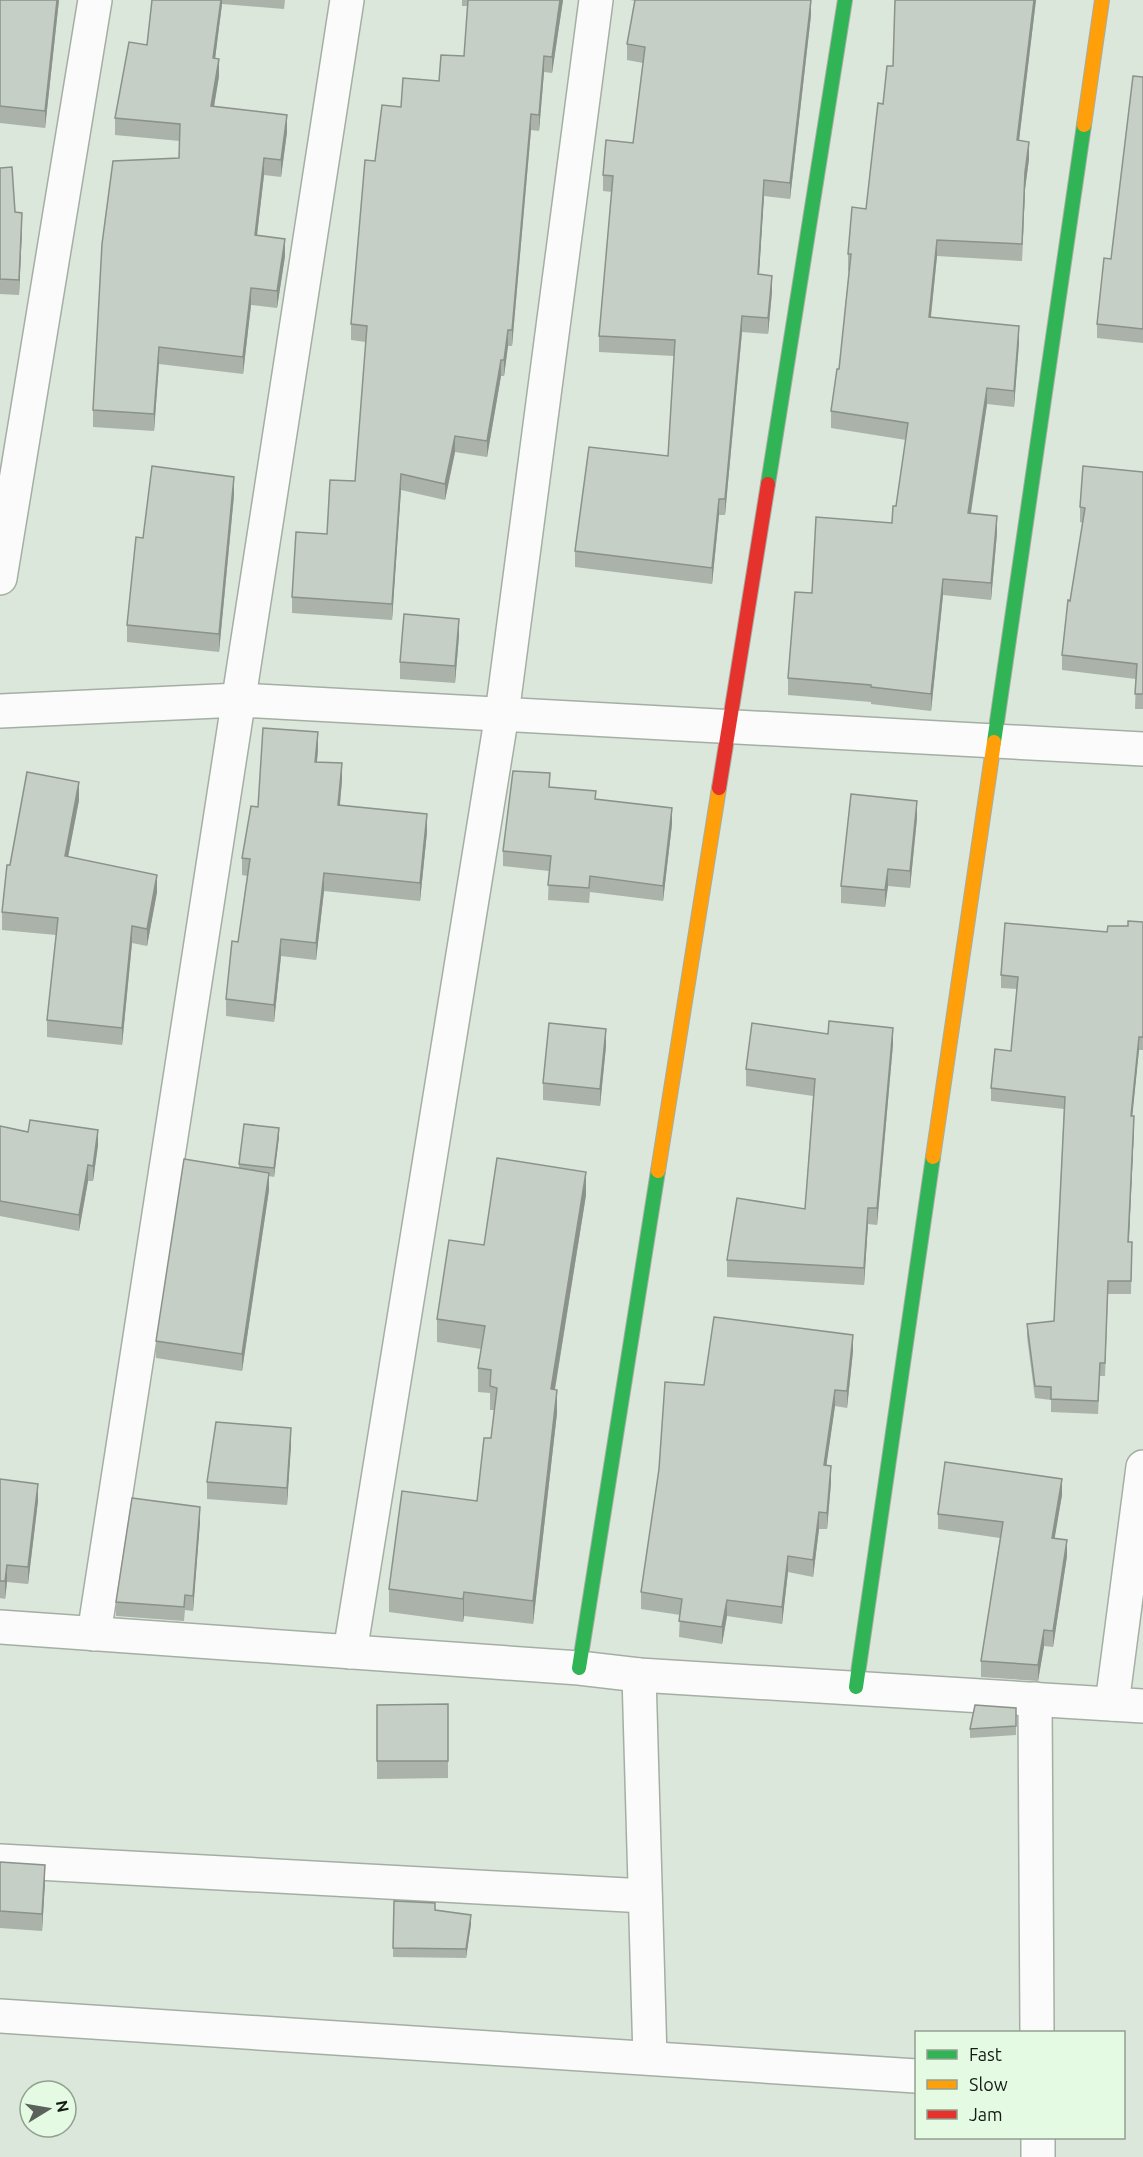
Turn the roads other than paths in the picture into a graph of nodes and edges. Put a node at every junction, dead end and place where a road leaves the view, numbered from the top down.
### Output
1 (95, 0) edge
2 (347, 0) edge
3 (596, 0) edge
4 (845, 0) edge
5 (1102, 0) edge
6 (0, 578) edge
7 (239, 699) junction
8 (0, 711) edge
9 (502, 714) junction
10 (728, 727) junction
11 (994, 741) junction
12 (1143, 749) edge
13 (1143, 1467) edge
14 (0, 1627) edge
15 (94, 1634) junction
16 (350, 1652) junction
17 (579, 1668) junction
18 (639, 1675) junction
19 (856, 1687) junction
20 (1035, 1699) junction
21 (1127, 1705) edge
22 (0, 1861) edge
23 (645, 1896) junction
24 (0, 2016) edge
25 (1037, 2031) edge
26 (650, 2058) junction
27 (915, 2076) edge
28 (1038, 2139) edge
29 (1038, 2157) edge

1 - 6 street
2 - 7 street
3 - 9 street
4 - 10 street
5 - 11 street
7 - 8 street
7 - 9 street
7 - 15 street
9 - 10 street
9 - 16 street
10 - 11 street
10 - 17 street
11 - 12 street
11 - 19 street
13 - 21 street
14 - 15 street
15 - 16 street
16 - 17 street
17 - 18 street
18 - 19 street
18 - 23 street
19 - 20 street
20 - 21 street
20 - 25 street
22 - 23 street
23 - 26 street
24 - 26 street
26 - 27 street
28 - 29 street

